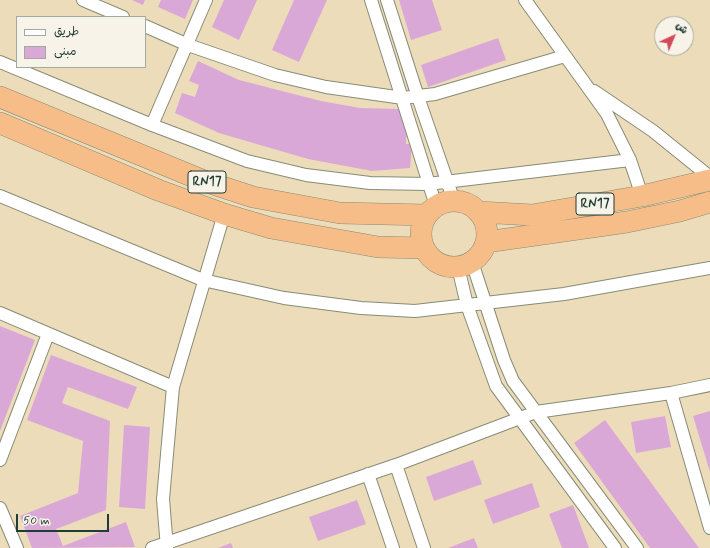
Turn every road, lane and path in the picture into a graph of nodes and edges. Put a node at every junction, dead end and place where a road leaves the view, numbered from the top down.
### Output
1 (82, 0) edge
2 (206, 0) edge
3 (371, 0) edge
4 (387, 0) edge
5 (525, 0) edge
6 (121, 16) edge
7 (146, 26) edge
8 (188, 44) junction
9 (565, 56) junction
10 (0, 62) edge
11 (587, 86) junction
12 (0, 97) edge
13 (418, 97) junction
14 (403, 98) junction
15 (0, 123) edge
16 (152, 125) junction
17 (630, 160) junction
18 (710, 178) edge
19 (428, 184) junction
20 (0, 196) edge
21 (642, 196) junction
22 (441, 201) junction
23 (710, 202) edge
24 (479, 212) junction
25 (224, 214) junction
26 (486, 242) junction
27 (424, 248) junction
28 (465, 264) junction
29 (710, 268) edge
30 (203, 280) junction
31 (484, 303) junction
32 (467, 305) junction
33 (0, 313) edge
34 (48, 334) junction
35 (710, 385) edge
36 (173, 387) junction
37 (671, 393) junction
38 (536, 412) junction
39 (518, 417) junction
40 (0, 460) edge
41 (396, 465) junction
42 (368, 474) junction
43 (0, 508) edge
44 (710, 528) edge
45 (166, 545) edge
46 (17, 548) edge
47 (152, 548) edge
48 (393, 548) edge
49 (424, 548) edge
50 (615, 548) edge
51 (637, 548) edge

1 - 6 street
2 - 8 street
3 - 14 street
4 - 13 street
5 - 9 street
7 - 8 street
8 - 14 street
8 - 16 street
9 - 11 street
9 - 13 street
10 - 16 street
11 - 17 street
11 - 18 street
12 - 22 highway, RN17
13 - 14 street
13 - 22 street
14 - 19 street
15 - 25 highway, RN17
16 - 19 street
17 - 21 street
17 - 22 street
18 - 21 highway, RN17
19 - 22 street
19 - 22 street
20 - 30 street
21 - 24 highway, RN17
22 - 24 highway, RN17
22 - 27 highway
23 - 26 highway, RN17
24 - 26 highway
25 - 27 highway, RN17
25 - 30 street
26 - 28 highway
27 - 28 highway
28 - 31 street
28 - 32 street
29 - 31 street
30 - 32 street
30 - 36 street
31 - 32 street
31 - 38 street
32 - 39 street
33 - 34 street
34 - 36 street
34 - 40 street
35 - 37 street
36 - 45 street
37 - 38 street
37 - 44 street
38 - 39 street
38 - 51 street
39 - 41 street
39 - 50 street
41 - 42 street
41 - 49 street
42 - 45 street
42 - 48 street
43 - 46 street
45 - 47 street

